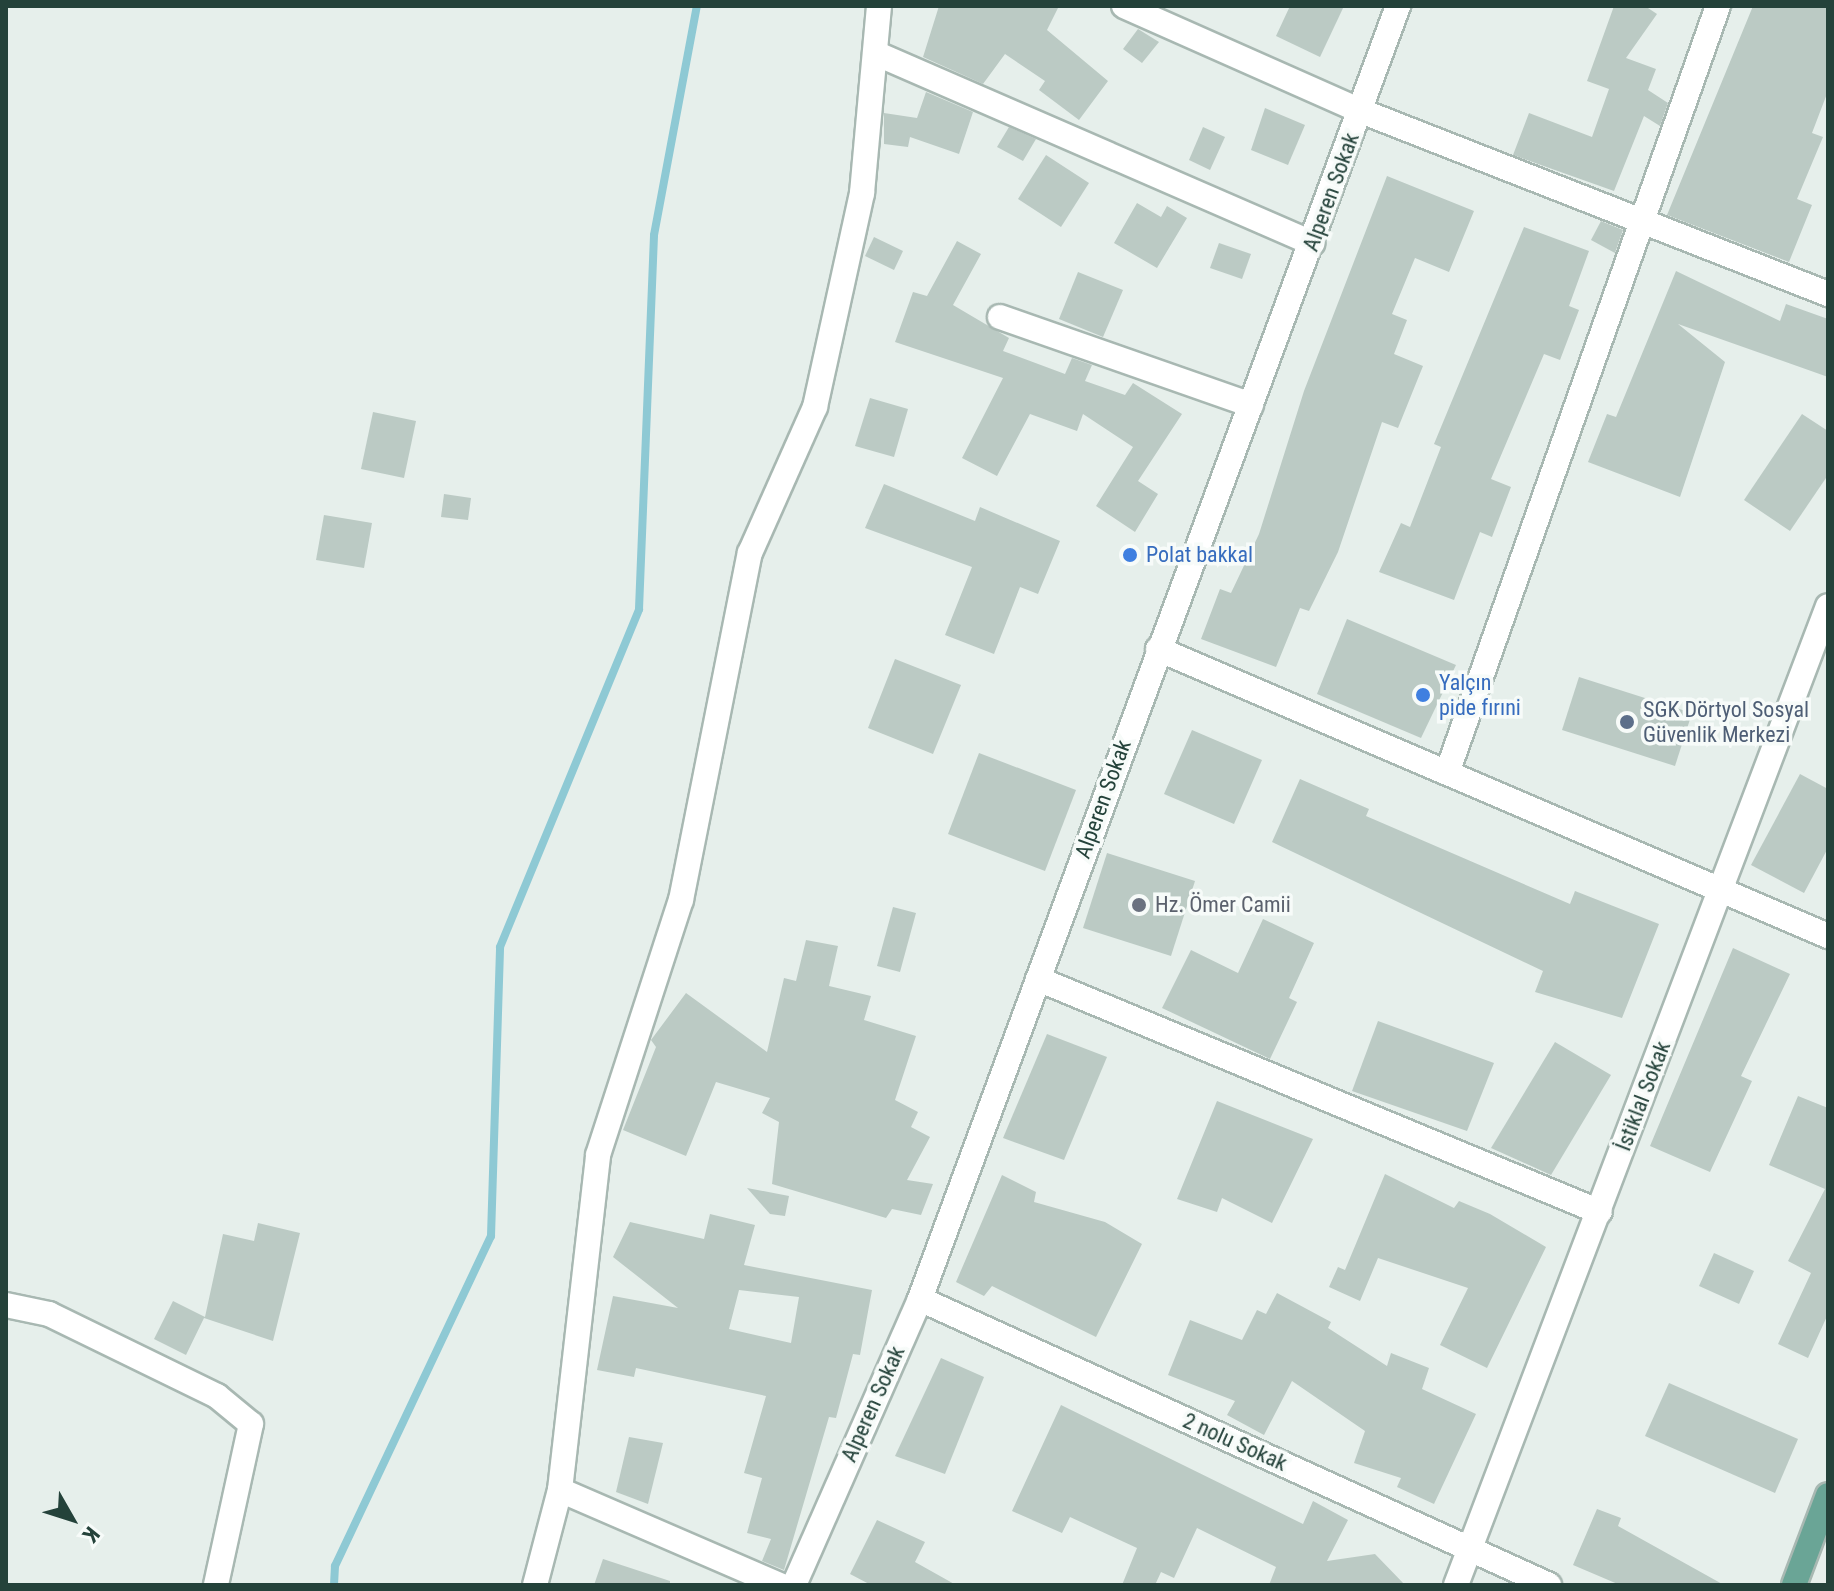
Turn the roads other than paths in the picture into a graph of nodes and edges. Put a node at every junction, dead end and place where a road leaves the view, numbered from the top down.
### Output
1 (879, 6) edge
2 (1124, 6) edge
3 (1398, 6) edge
4 (1718, 6) edge
5 (875, 53) junction
6 (1361, 111) junction
7 (1642, 223) junction
8 (1313, 243) junction
9 (1828, 294) edge
10 (1000, 317) dead end
11 (1251, 405) junction
12 (1828, 606) edge
13 (1158, 649) junction
14 (1447, 773) junction
15 (1721, 890) junction
16 (1828, 936) edge
17 (1038, 979) junction
18 (1600, 1212) junction
19 (920, 1299) junction
20 (6, 1305) edge
21 (560, 1490) junction
22 (1828, 1495) edge
23 (1472, 1549) junction
24 (216, 1585) edge
25 (535, 1585) edge
26 (780, 1585) edge
27 (794, 1585) edge
28 (1456, 1585) edge
29 (1549, 1585) edge
30 (1794, 1585) edge

1 - 5 street
2 - 6 street
3 - 6 street, Alperen Sokak
4 - 7 street
5 - 8 street
5 - 21 street
6 - 7 street
6 - 8 street, Alperen Sokak
7 - 9 street
7 - 14 street
8 - 11 street, Alperen Sokak
10 - 11 street
11 - 13 street, Alperen Sokak
12 - 15 street, İstiklal Sokak
13 - 14 street
13 - 17 street, Alperen Sokak
14 - 15 street
15 - 16 street
15 - 18 street, İstiklal Sokak
17 - 18 street
17 - 19 street, Alperen Sokak
18 - 23 street, İstiklal Sokak
19 - 23 street, 2 nolu Sokak
19 - 27 street, Alperen Sokak
20 - 24 street
21 - 25 street
21 - 26 street
22 - 30 main road
23 - 28 street, İstiklal Sokak
23 - 29 street, 2 nolu Sokak

